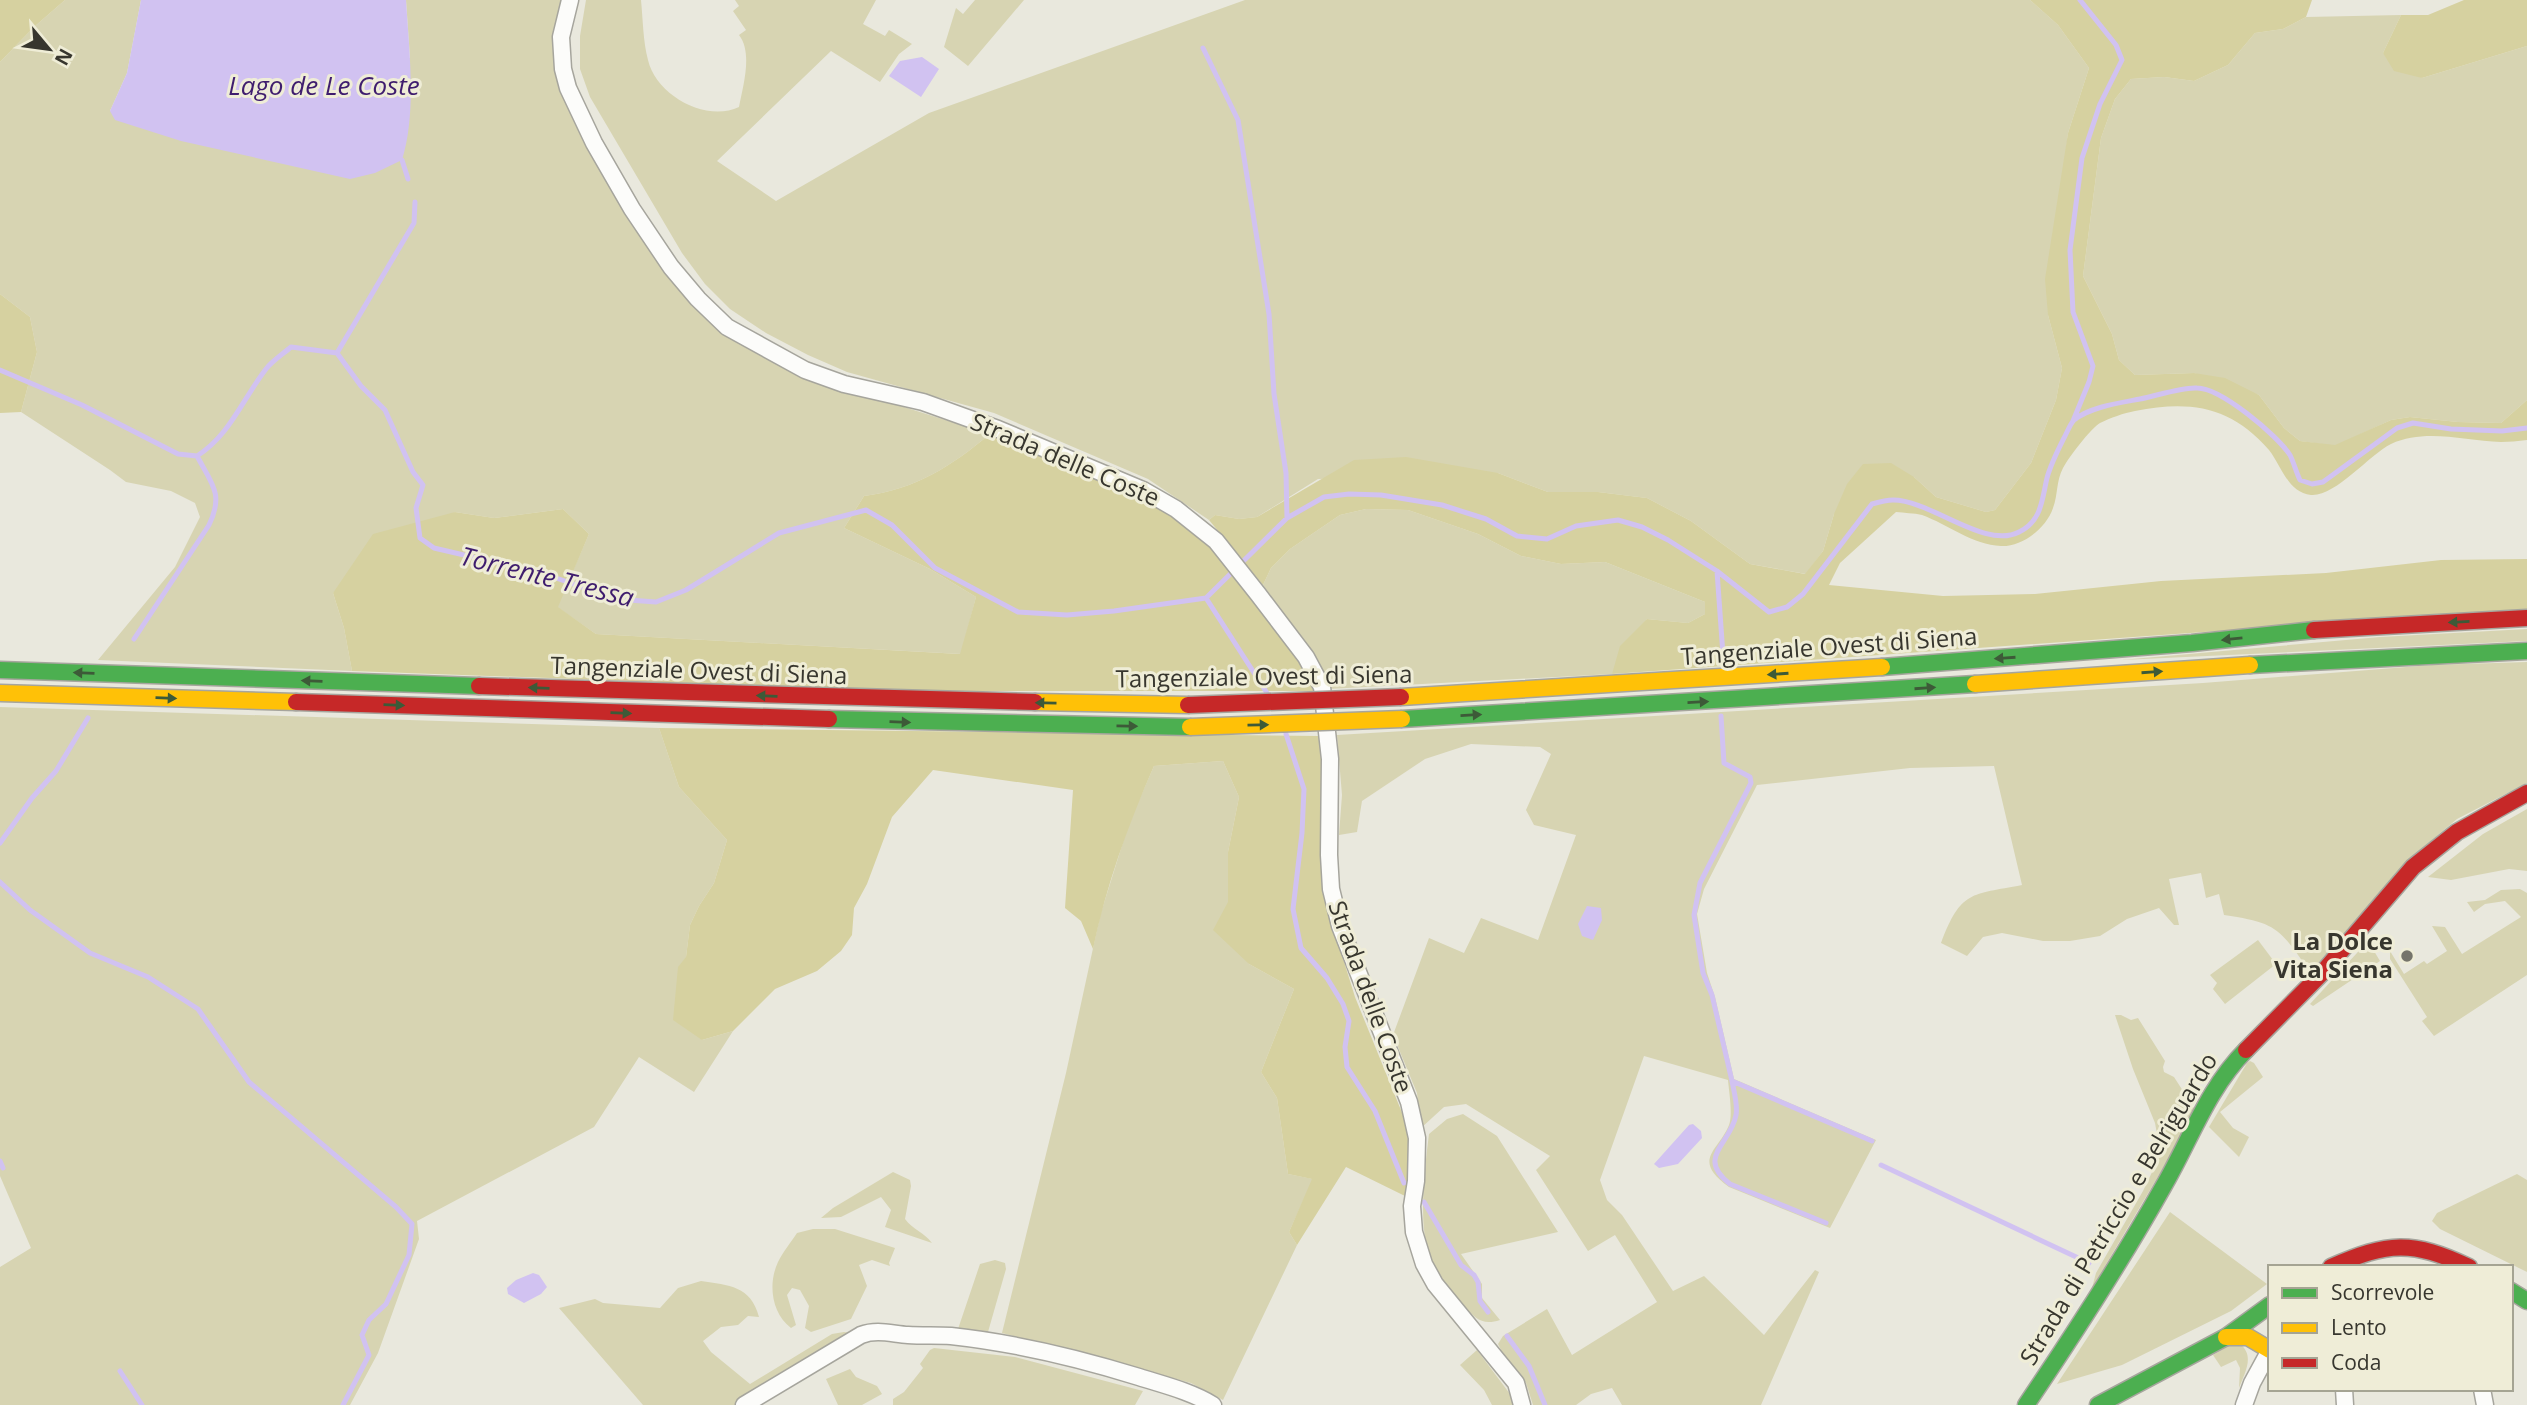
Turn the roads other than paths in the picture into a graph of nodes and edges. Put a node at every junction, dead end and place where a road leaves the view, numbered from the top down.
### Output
1 (570, 0) edge
2 (2527, 618) edge
3 (2527, 651) edge
4 (0, 670) edge
5 (0, 693) edge
6 (2527, 793) edge
7 (2352, 1257) junction
8 (2335, 1265) edge
9 (2341, 1265) edge
10 (2465, 1265) edge
11 (2268, 1306) edge
12 (2226, 1337) junction
13 (2268, 1349) edge
14 (2268, 1354) edge
15 (2029, 1403) edge
16 (744, 1405) edge
17 (1213, 1405) edge
18 (1522, 1405) edge
19 (2098, 1405) edge
20 (2244, 1405) edge

1 - 18 street, Strada delle Coste
2 -> 4 main road, Tangenziale Ovest di Siena, bridge
5 -> 3 main road, Tangenziale Ovest di Siena, bridge
6 - 15 main road, Strada di Petriccio e Belriguardo
7 - 8 main road
7 - 9 main road
7 - 10 main road
11 - 12 main road
12 - 13 main road
12 - 19 main road
14 - 20 street
16 - 17 street

